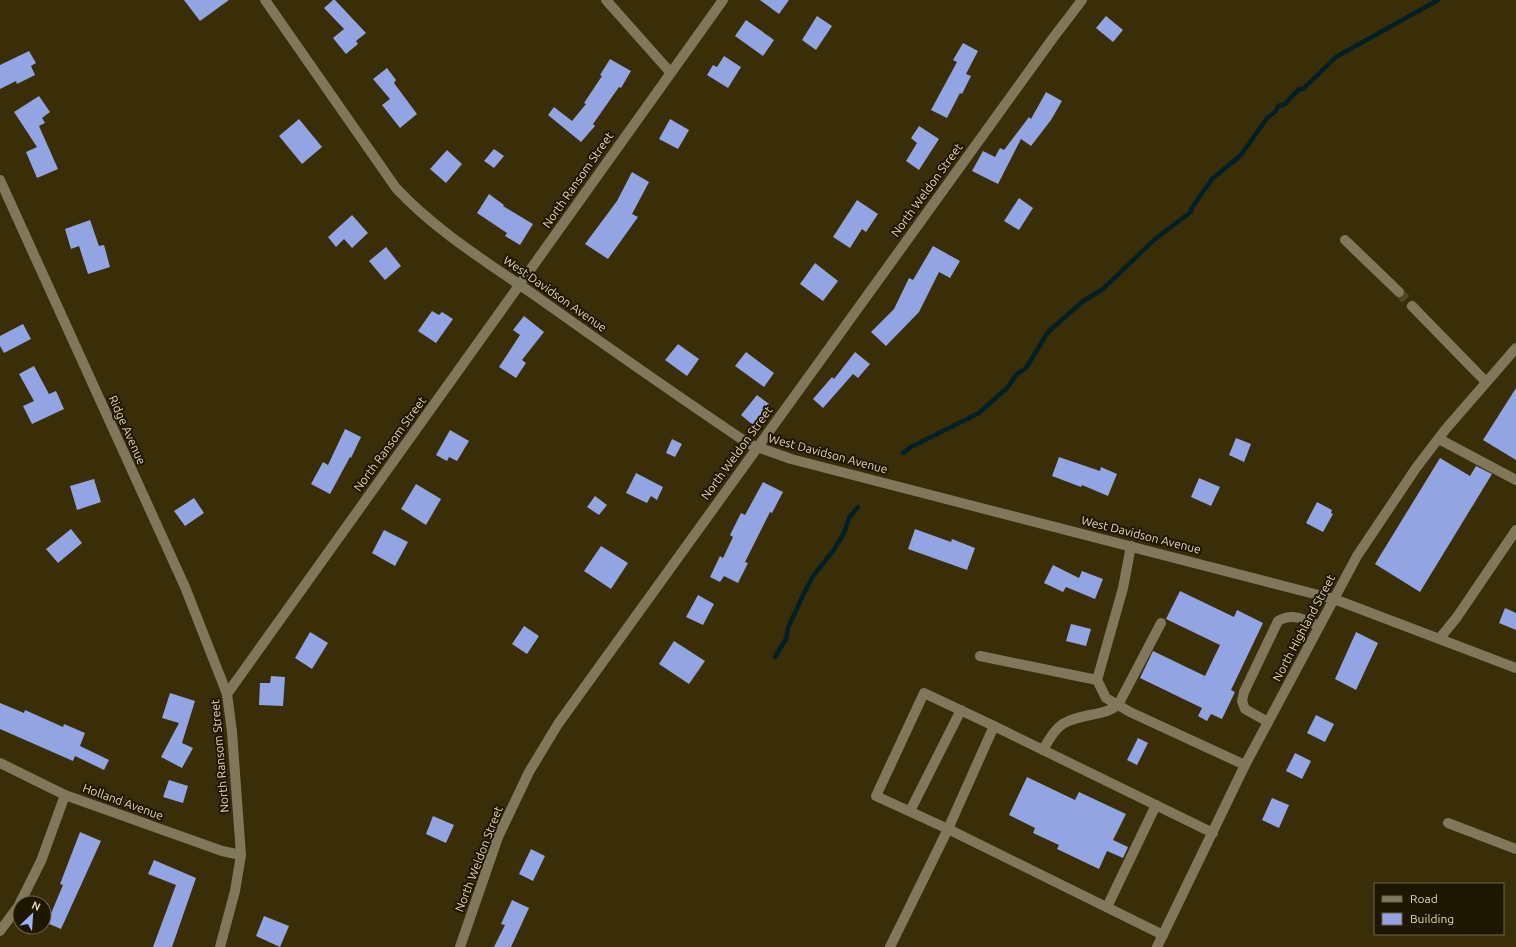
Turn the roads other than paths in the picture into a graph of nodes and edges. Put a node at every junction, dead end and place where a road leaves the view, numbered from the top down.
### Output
1 (265, 0) edge
2 (606, 0) edge
3 (723, 0) edge
4 (1082, 0) edge
5 (670, 72) junction
6 (0, 180) edge
7 (1345, 240) dead end
8 (520, 285) junction
9 (1399, 292) tunnel mouth
10 (1412, 306) tunnel mouth
11 (1516, 348) edge
12 (1486, 382) junction
13 (1439, 439) junction
14 (757, 448) junction
15 (1516, 480) edge
16 (1516, 530) edge
17 (1131, 546) junction
18 (1334, 599) junction
19 (1161, 623) dead end
20 (1320, 626) junction
21 (1440, 638) junction
22 (980, 656) dead end
23 (1516, 668) edge
24 (1097, 680) junction
25 (227, 694) junction
26 (1118, 705) junction
27 (961, 710) junction
28 (1268, 722) junction
29 (994, 726) junction
30 (1043, 750) junction
31 (0, 763) edge
32 (1245, 765) junction
33 (65, 795) junction
34 (1156, 805) junction
35 (910, 811) junction
36 (1448, 823) dead end
37 (948, 829) junction
38 (1213, 833) junction
39 (1516, 849) edge
40 (241, 855) junction
41 (24, 895) edge
42 (1107, 907) junction
43 (12, 914) edge
44 (0, 931) edge
45 (1163, 935) junction
46 (220, 947) edge
47 (460, 947) edge
48 (890, 947) edge
49 (1157, 947) edge

1 - 8 street, West Davidson Avenue
2 - 5 street
3 - 5 street, North Ransom Street
4 - 14 street, North Weldon Street
5 - 8 street, North Ransom Street
6 - 25 street, Ridge Avenue
7 - 9 street
8 - 14 street, West Davidson Avenue
8 - 25 street, North Ransom Street
10 - 12 street
11 - 12 street, North Highland Street
12 - 13 street, North Highland Street
13 - 15 street
13 - 18 street, North Highland Street
14 - 17 street, West Davidson Avenue
14 - 47 street, North Weldon Street
16 - 21 street
17 - 18 street, West Davidson Avenue
17 - 24 street
18 - 20 street, North Highland Street
18 - 21 street, West Davidson Avenue
19 - 26 street
20 - 28 street, North Highland Street
20 - 28 street
21 - 23 street, West Davidson Avenue
22 - 24 street
24 - 26 street
25 - 40 street, North Ransom Street
26 - 30 street
26 - 32 street
27 - 29 street
27 - 35 street
27 - 35 street
28 - 32 street, North Highland Street
29 - 30 street
29 - 37 street
30 - 34 street
31 - 33 street, Holland Avenue
32 - 38 street, North Highland Street
33 - 40 street, Holland Avenue
33 - 41 street
34 - 38 street
34 - 42 street
35 - 37 street
36 - 39 street
37 - 42 street
37 - 48 street
38 - 45 street, North Highland Street
40 - 46 street, North Ransom Street
42 - 45 street
43 - 44 street
45 - 49 street, North Highland Street

